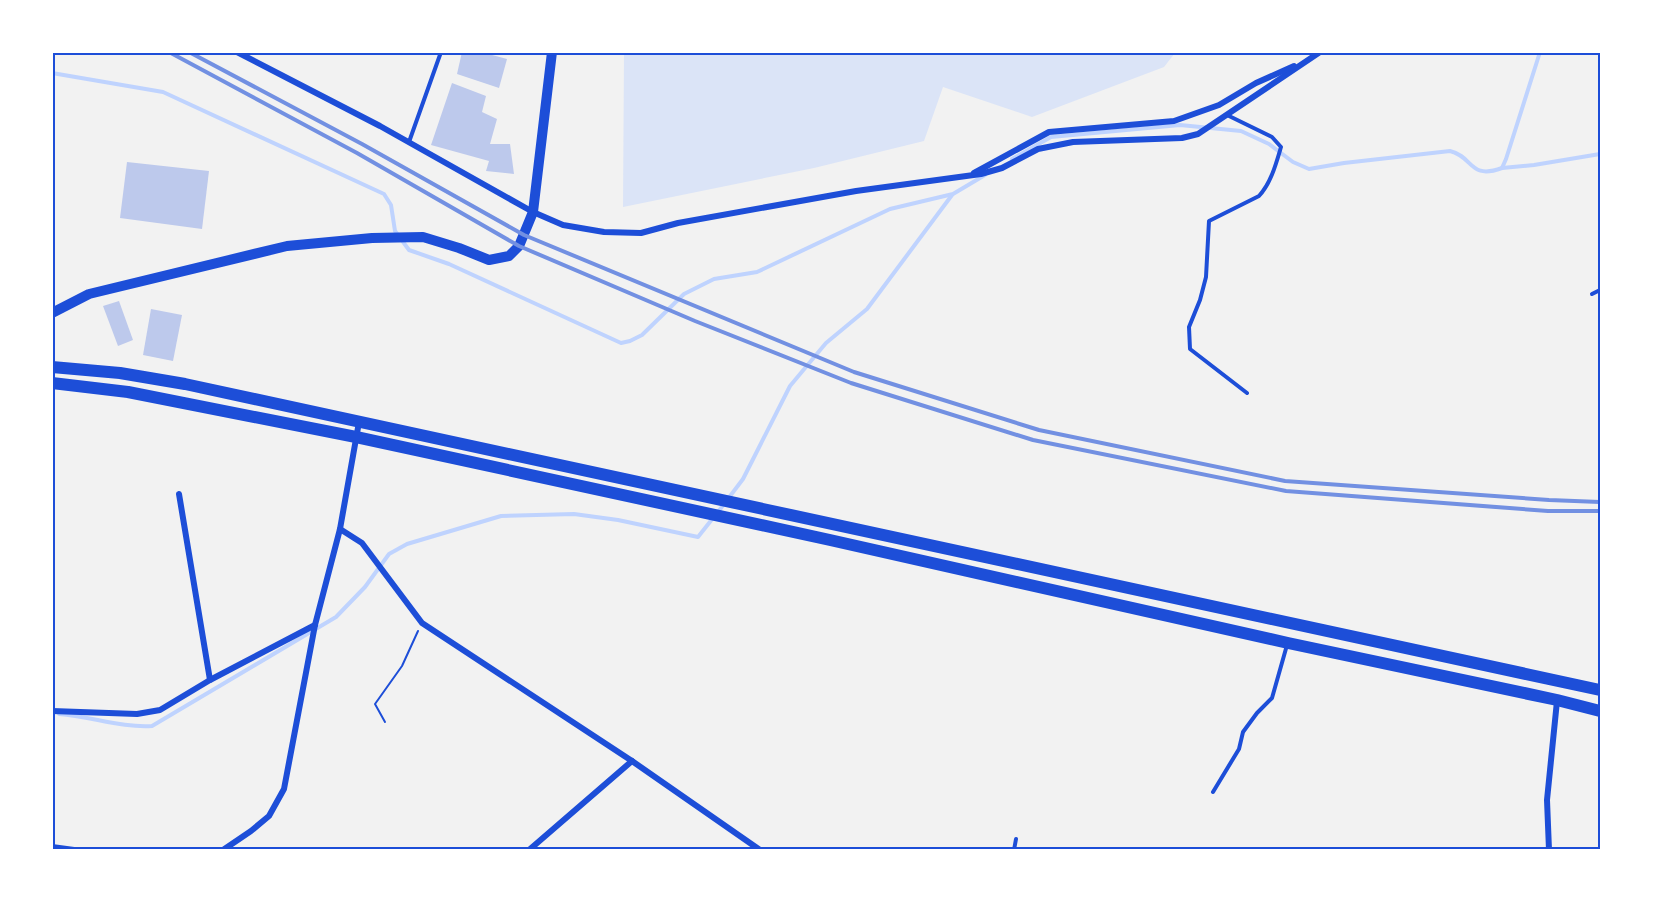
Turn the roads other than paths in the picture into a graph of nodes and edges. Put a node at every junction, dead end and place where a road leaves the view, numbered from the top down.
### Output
1 (237, 52) edge
2 (441, 52) edge
3 (552, 52) edge
4 (1320, 52) edge
5 (1312, 57) junction
6 (1227, 115) junction
7 (409, 143) junction
8 (970, 175) junction
9 (533, 212) junction
10 (1600, 290) edge
11 (1592, 294) dead end
12 (52, 313) edge
13 (52, 367) edge
14 (52, 383) edge
15 (1247, 393) dead end
16 (359, 422) junction
17 (356, 437) junction
18 (179, 494) dead end
19 (340, 529) junction
20 (1224, 610) junction
21 (315, 625) junction
22 (1221, 628) junction
23 (1288, 643) junction
24 (210, 680) junction
25 (1600, 690) edge
26 (1557, 700) junction
27 (52, 711) edge
28 (1600, 711) edge
29 (632, 761) junction
30 (1213, 792) dead end
31 (1016, 839) dead end
32 (52, 847) edge
33 (74, 849) edge
34 (223, 849) edge
35 (529, 849) edge
36 (760, 849) edge
37 (1014, 849) edge
38 (1549, 849) edge

1 - 7 street
2 - 7 lane
3 - 9 street
4 - 5 street
5 - 6 street
5 - 8 street
6 - 8 street
6 - 15 lane
7 - 9 street
8 - 9 street
9 - 12 street
10 - 11 lane
13 - 16 main road
14 - 17 main road
16 - 17 street
16 - 20 main road
17 - 19 street
17 - 22 main road
18 - 24 street
19 - 21 street
19 - 29 street
20 - 22 main road
20 - 25 main road
21 - 24 street
21 - 34 street
22 - 23 main road
23 - 26 main road
23 - 30 lane
24 - 27 street
26 - 28 main road
26 - 38 street
29 - 35 street
29 - 36 street
31 - 37 lane
32 - 33 street

